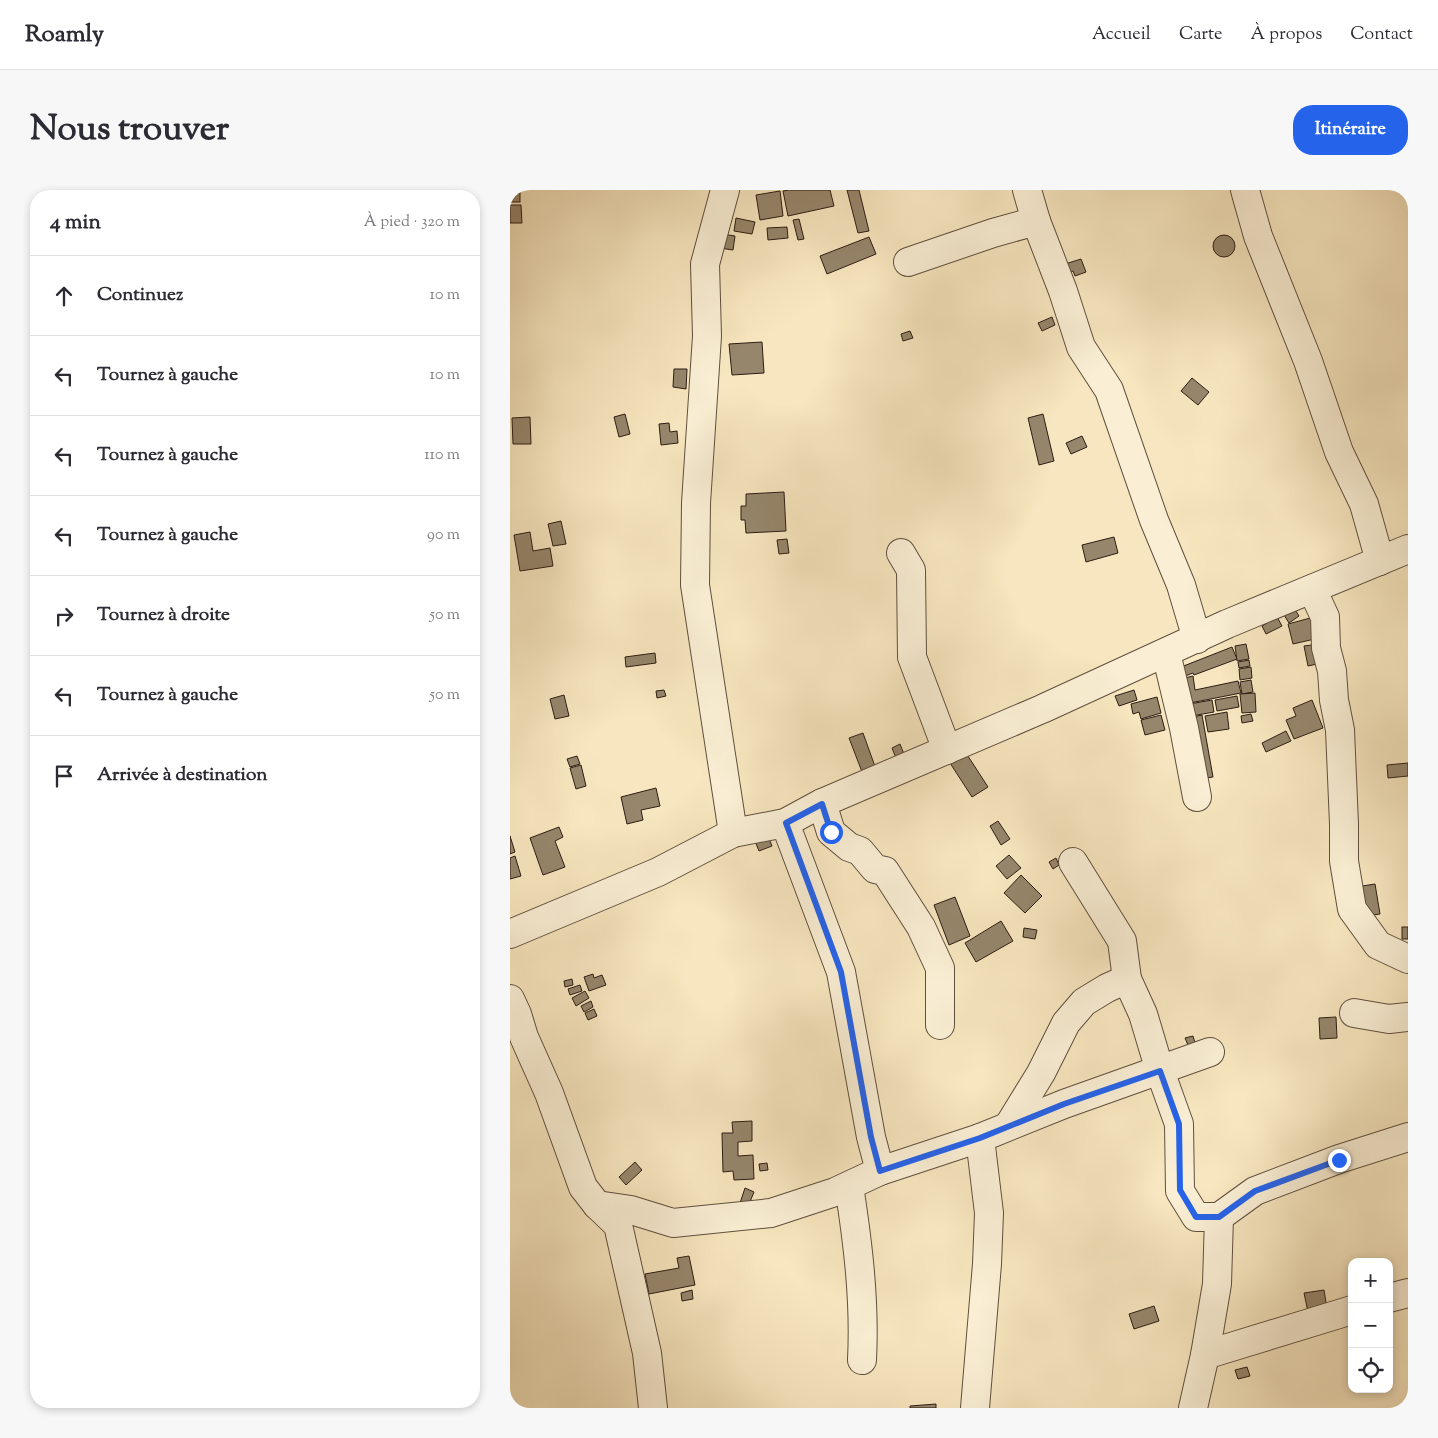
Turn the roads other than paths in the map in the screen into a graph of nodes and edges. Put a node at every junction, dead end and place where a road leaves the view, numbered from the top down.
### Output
1 (725, 190) edge
2 (1026, 190) edge
3 (1245, 190) edge
4 (1036, 220) junction
5 (908, 262) dead end
6 (1408, 550) edge
7 (901, 553) dead end
8 (1380, 561) junction
9 (1312, 589) junction
10 (1197, 639) junction
11 (1166, 653) junction
12 (946, 750) junction
13 (1197, 797) dead end
14 (822, 804) junction
15 (786, 823) junction
16 (734, 833) junction
17 (1074, 862) dead end
18 (510, 934) edge
19 (1408, 959) edge
20 (1127, 979) junction
21 (510, 999) edge
22 (1354, 1013) dead end
23 (1408, 1017) edge
24 (940, 1025) dead end
25 (1210, 1052) dead end
26 (1160, 1071) junction
27 (1009, 1125) junction
28 (1408, 1137) edge
29 (980, 1138) junction
30 (880, 1171) junction
31 (849, 1186) junction
32 (597, 1205) junction
33 (1219, 1217) junction
34 (1408, 1293) edge
35 (1393, 1297) edge
36 (1348, 1311) edge
37 (1205, 1355) junction
38 (862, 1360) dead end
39 (653, 1408) edge
40 (975, 1408) edge
41 (1193, 1408) edge

1 - 16 street
2 - 4 street
3 - 8 street
4 - 5 street
4 - 10 street
6 - 8 street
7 - 12 street
8 - 9 street
9 - 10 street
9 - 19 street
10 - 11 street
11 - 12 street
11 - 13 street
12 - 14 street
14 - 15 street
14 - 24 street
15 - 16 street
15 - 30 street
16 - 18 street
17 - 20 street
20 - 26 street
20 - 27 street
21 - 32 street
22 - 23 street
25 - 26 street
26 - 27 street
26 - 33 street
27 - 29 street
28 - 33 street
29 - 30 street
29 - 40 street
30 - 31 street
31 - 32 street
31 - 38 street
32 - 39 street
33 - 37 street
34 - 35 street
36 - 37 street
37 - 41 street

